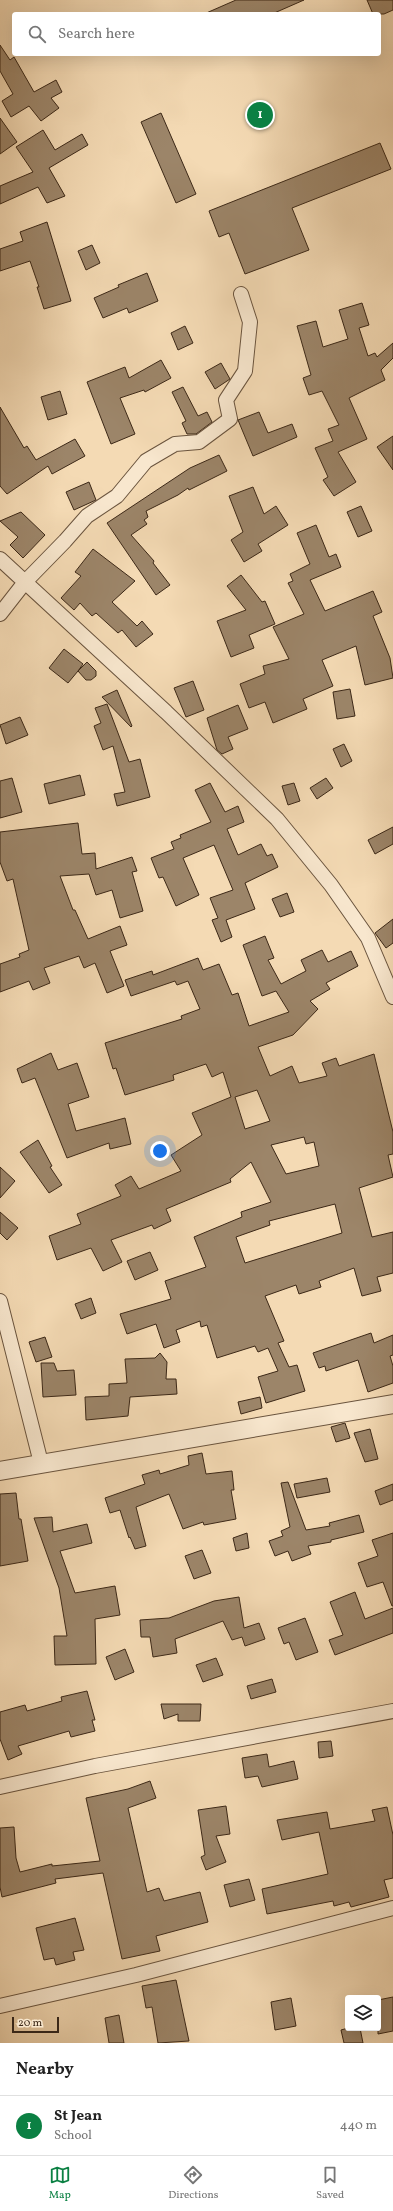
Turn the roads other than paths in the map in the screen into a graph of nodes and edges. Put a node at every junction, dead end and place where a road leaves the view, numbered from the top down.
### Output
1 (242, 294) dead end
2 (0, 559) edge
3 (25, 582) junction
4 (0, 614) edge
5 (393, 997) edge
6 (0, 1300) edge
7 (393, 1404) edge
8 (41, 1463) junction
9 (0, 1471) edge
10 (393, 1711) edge
11 (0, 1787) edge
12 (393, 1908) edge
13 (0, 2006) edge

1 - 3 street
2 - 3 street
3 - 4 street
3 - 5 street
6 - 8 street
7 - 8 street
8 - 9 street
10 - 11 street
12 - 13 street

